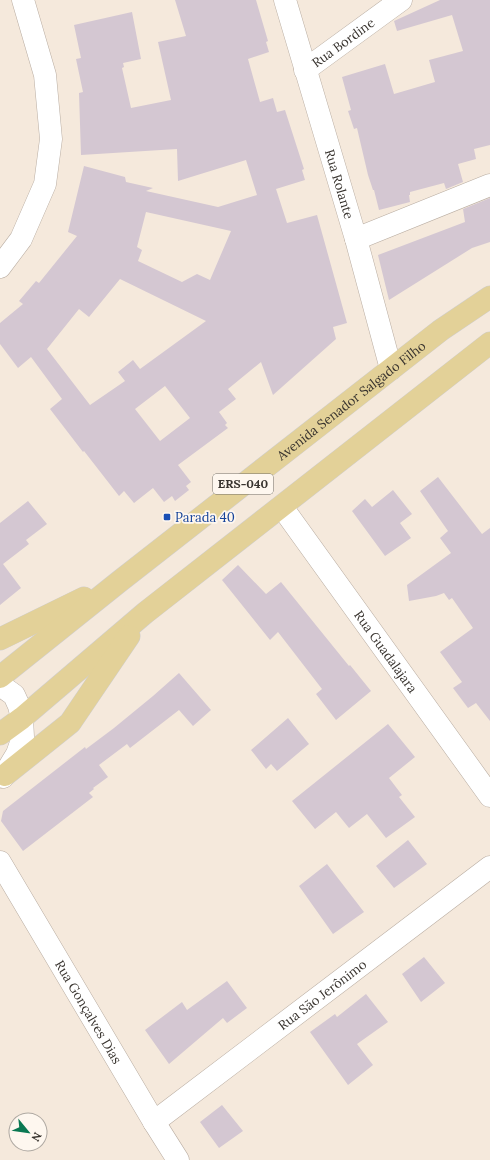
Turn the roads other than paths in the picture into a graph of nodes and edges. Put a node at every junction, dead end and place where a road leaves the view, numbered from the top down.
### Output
1 (23, 0) edge
2 (285, 0) edge
3 (401, 0) edge
4 (305, 70) junction
5 (490, 185) edge
6 (356, 239) junction
7 (0, 266) edge
8 (490, 297) edge
9 (490, 342) edge
10 (391, 369) junction
11 (282, 507) junction
12 (120, 581) junction
13 (145, 613) junction
14 (0, 639) edge
15 (0, 677) edge
16 (0, 685) edge
17 (22, 718) junction
18 (0, 734) edge
19 (2, 777) edge
20 (490, 796) edge
21 (0, 862) edge
22 (490, 867) edge
23 (154, 1122) junction
24 (178, 1160) edge

1 - 7 street
2 - 4 street, Rua Rolante
3 - 4 street, Rua Bordine
4 - 6 street, Rua Rolante
5 - 6 street
6 - 10 street, Rua Rolante
8 - 10 main road, Avenida Senador Salgado Filho / ERS-040
9 - 11 main road, ERS-040
10 - 12 main road, Avenida Senador Salgado Filho / ERS-040
11 - 13 main road, ERS-040
11 - 20 street, Rua Guadalajara
12 - 14 main road, Avenida Senador Salgado Filho
12 - 15 main road, Avenida Senador Salgado Filho / ERS-040
13 - 17 main road, ERS-040
13 - 19 main road
16 - 17 street
17 - 18 main road, ERS-040
17 - 19 street
21 - 23 street, Rua Gonçalves Dias
22 - 23 street, Rua São Jerônimo
23 - 24 street, Rua Gonçalves Dias

